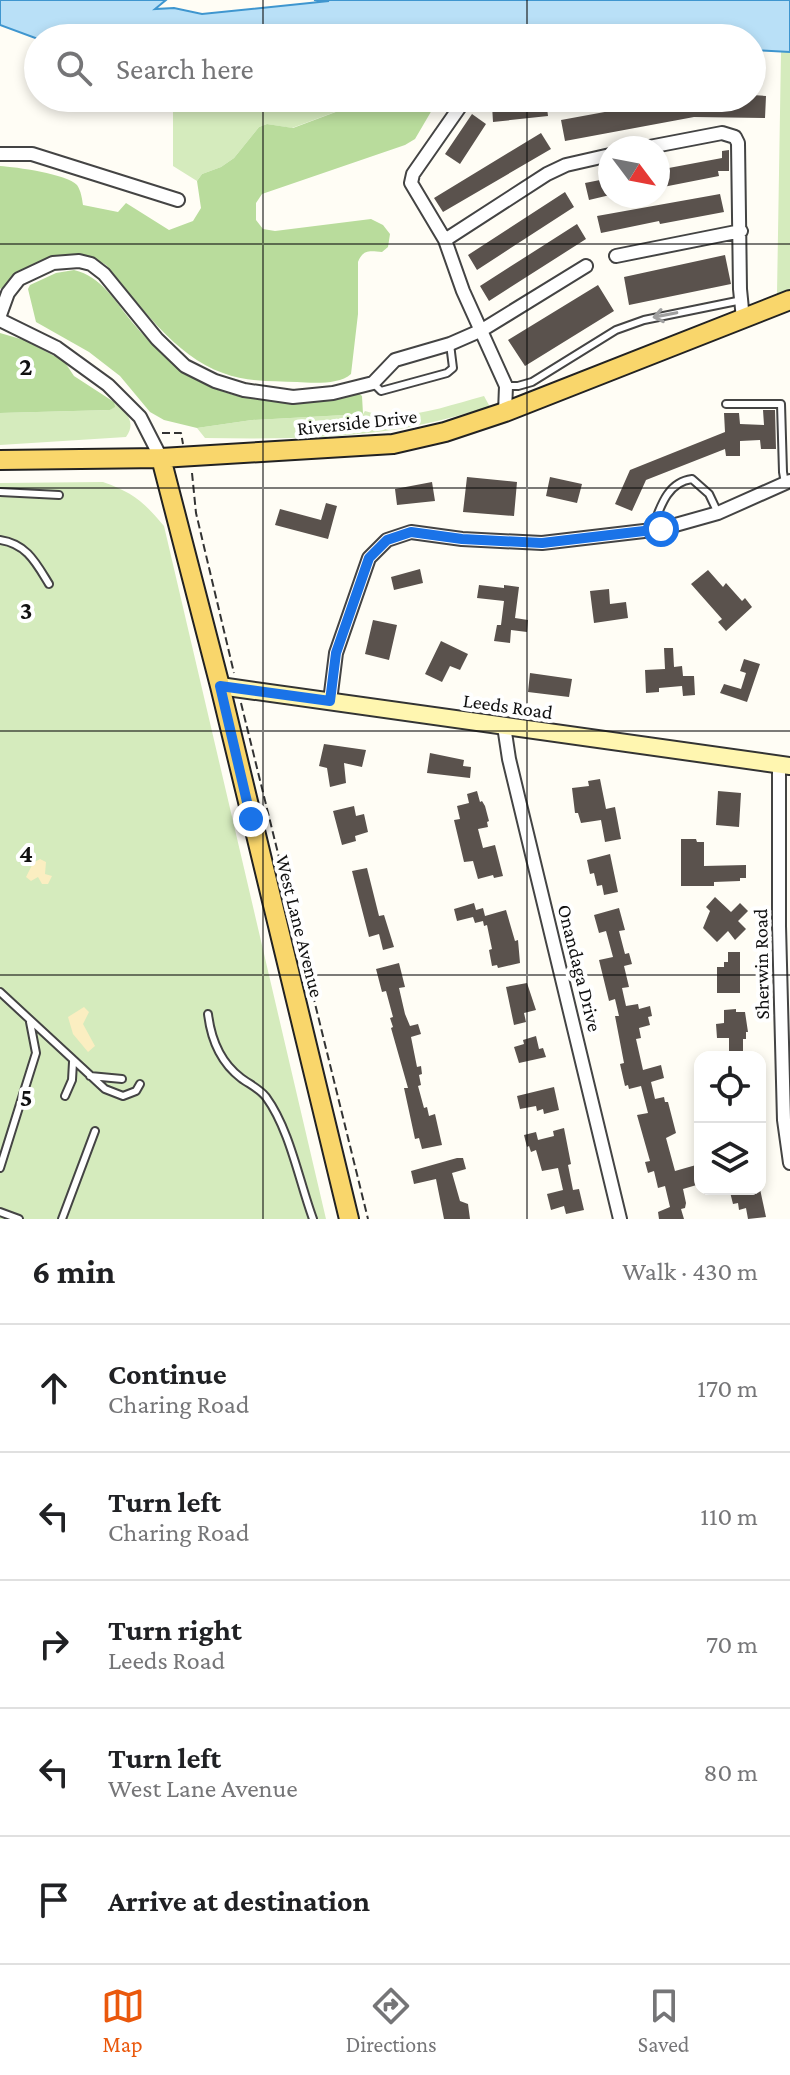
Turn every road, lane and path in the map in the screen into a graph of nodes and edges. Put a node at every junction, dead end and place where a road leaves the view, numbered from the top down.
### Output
1 (456, 112) edge
2 (670, 143) edge
3 (0, 154) edge
4 (598, 158) edge
5 (178, 200) dead end
6 (741, 231) junction
7 (445, 240) junction
8 (616, 256) dead end
9 (586, 266) dead end
10 (790, 300) edge
11 (742, 310) junction
12 (0, 318) edge
13 (482, 330) junction
14 (450, 344) junction
15 (373, 383) junction
16 (506, 386) junction
17 (726, 404) dead end
18 (505, 412) junction
19 (148, 433) junction
20 (187, 456) junction
21 (161, 458) junction
22 (0, 460) edge
23 (788, 482) edge
24 (0, 492) edge
25 (59, 495) dead end
26 (718, 513) junction
27 (651, 530) junction
28 (0, 540) edge
29 (49, 584) dead end
30 (229, 687) junction
31 (330, 701) junction
32 (504, 726) junction
33 (785, 765) edge
34 (0, 992) edge
35 (208, 1014) dead end
36 (29, 1019) junction
37 (73, 1060) junction
38 (90, 1076) junction
39 (122, 1079) dead end
40 (140, 1084) dead end
41 (65, 1096) dead end
42 (95, 1131) dead end
43 (790, 1163) edge
44 (0, 1168) edge
45 (0, 1212) edge
46 (19, 1219) edge
47 (62, 1219) edge
48 (313, 1219) edge
49 (349, 1219) edge
50 (368, 1219) edge
51 (620, 1219) edge

1 - 7 street
2 - 6 street
3 - 5 street
4 - 7 street
6 - 8 street
6 - 11 street
7 - 13 street
9 - 13 street
10 - 11 main road, Riverside Drive
11 -> 16 lane
11 - 18 main road, Riverside Drive
12 - 15 street
12 - 19 street
13 - 14 street
13 - 16 street
14 - 15 street
14 - 15 lane
16 - 18 street
17 - 23 lane
18 - 20 main road, Riverside Drive
19 - 20 path
19 - 21 street
20 - 21 main road, Riverside Drive
20 - 30 path
21 - 22 main road, Riverside Drive
21 - 30 main road, West Lane Avenue
23 - 26 street
24 - 25 lane
26 - 27 street
26 - 27 lane
27 - 31 street
28 - 29 lane
30 - 31 street, Leeds Road
30 - 49 main road, West Lane Avenue
30 - 50 path
31 - 32 street, Leeds Road
32 - 33 street, Leeds Road
32 - 51 street, Onandaga Drive
33 - 43 street, Sherwin Road
34 - 36 lane
35 - 48 lane
36 - 37 lane
36 - 44 lane
37 - 38 lane
37 - 41 lane
38 - 39 lane
38 - 40 lane
42 - 47 lane
45 - 46 lane

